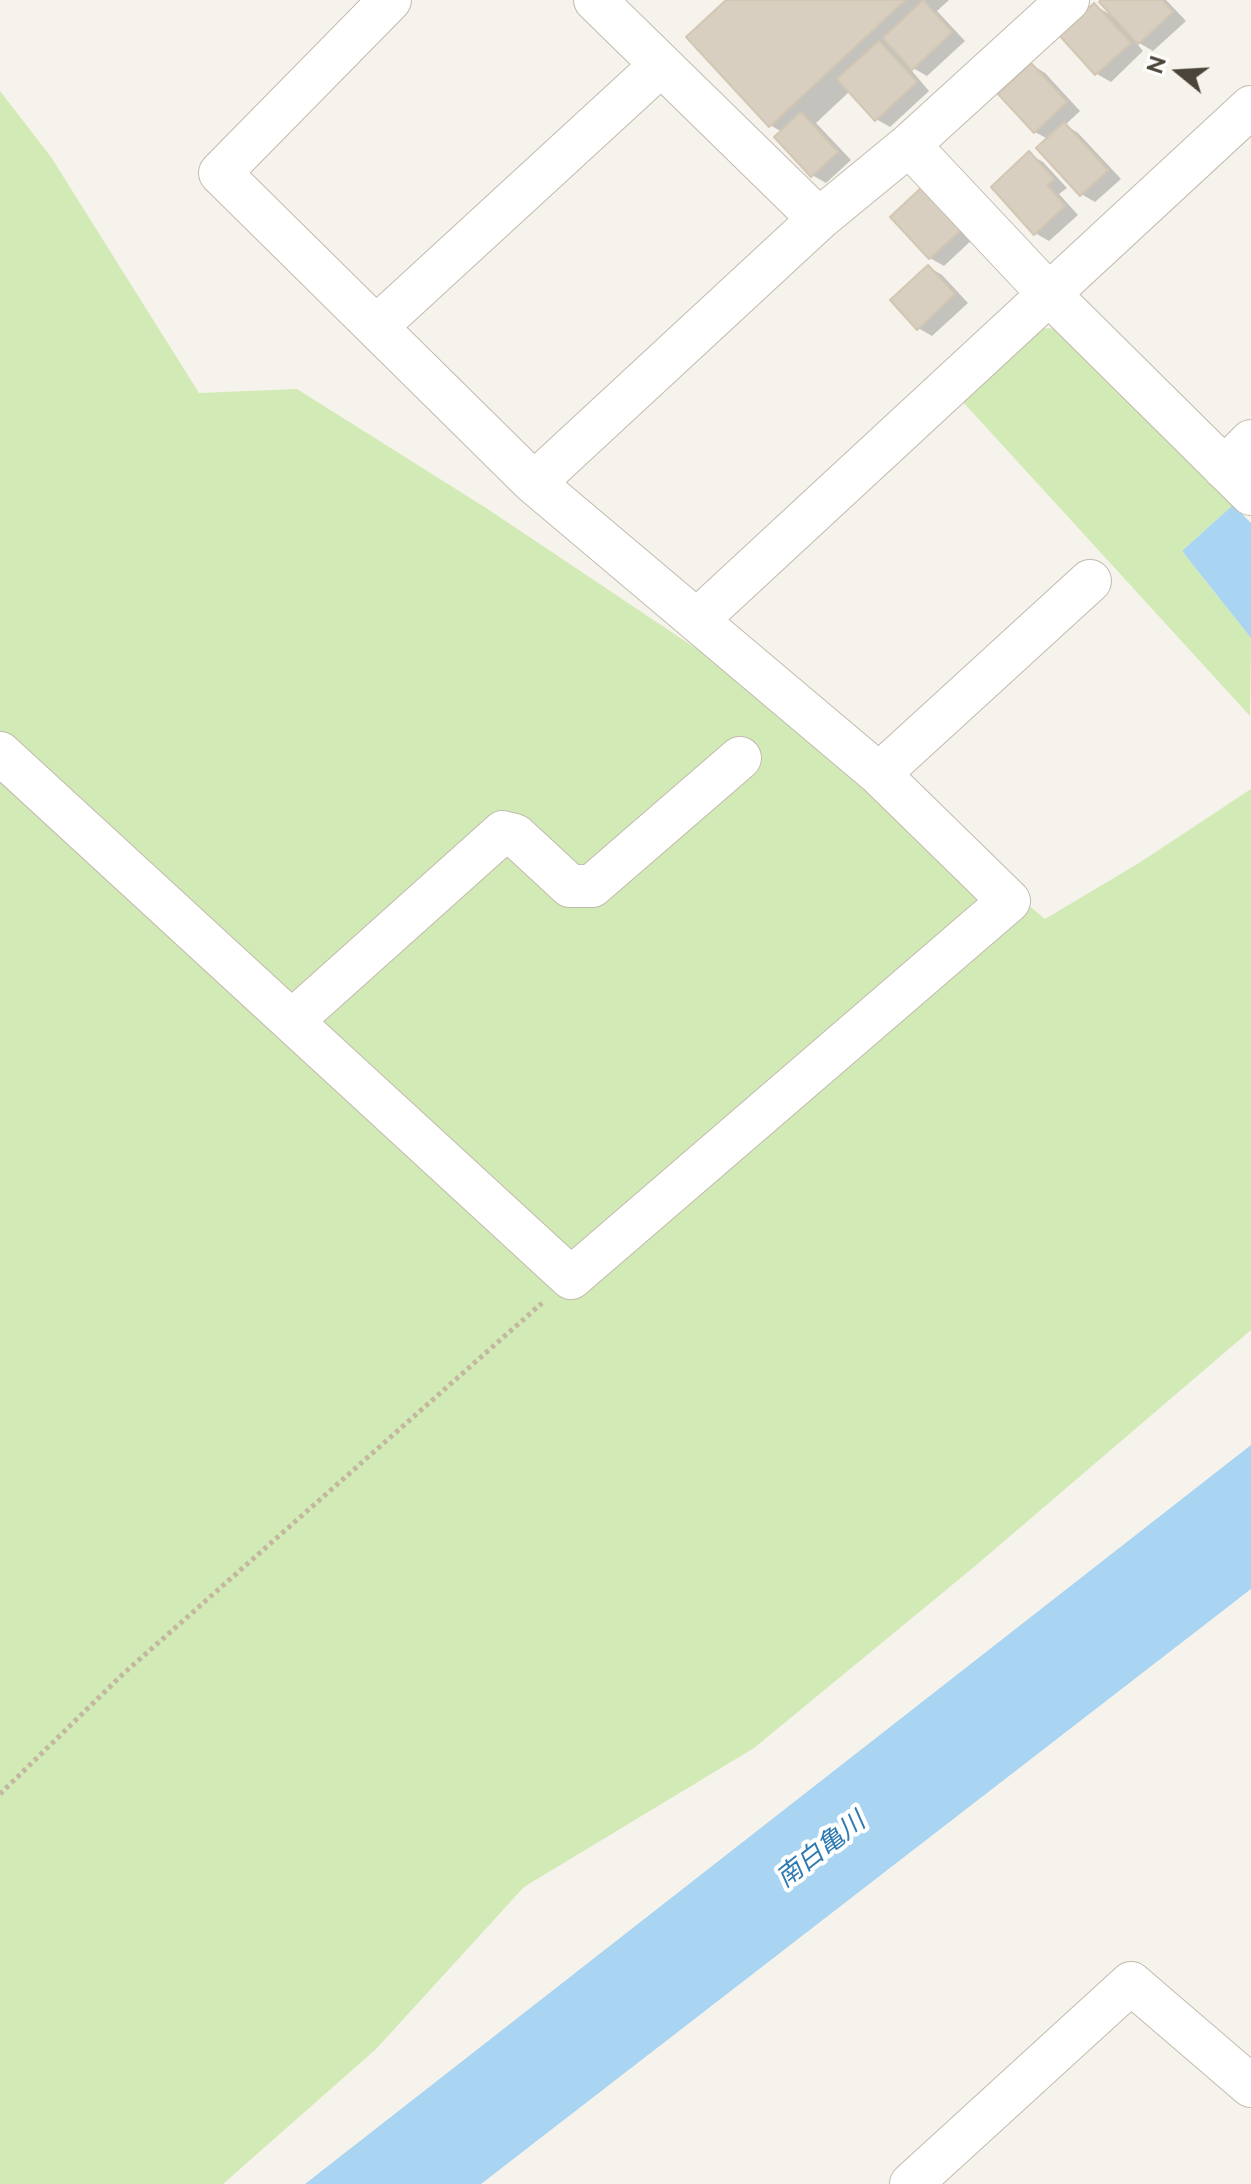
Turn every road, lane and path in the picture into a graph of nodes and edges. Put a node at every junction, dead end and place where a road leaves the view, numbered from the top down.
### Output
1 (390, 0) edge
2 (595, 0) edge
3 (1068, 0) edge
4 (661, 65) junction
5 (1251, 107) edge
6 (909, 145) junction
7 (819, 219) junction
8 (1048, 293) junction
9 (376, 327) junction
10 (1242, 468) edge
11 (534, 483) junction
12 (1090, 581) dead end
13 (697, 620) junction
14 (0, 753) edge
15 (740, 758) dead end
16 (879, 774) junction
17 (292, 1021) junction
18 (571, 1278) junction
19 (0, 1794) edge
20 (1251, 2086) edge
21 (911, 2184) edge

1 - 9 street
2 - 4 street
3 - 6 street
4 - 7 street
4 - 9 street
5 - 8 street
6 - 7 street
6 - 8 street
7 - 11 street
8 - 10 street
8 - 13 street
9 - 11 street
11 - 13 street
12 - 16 street
13 - 16 street
14 - 17 street
15 - 17 street
16 - 18 street
17 - 18 street
18 - 19 path
20 - 21 street

